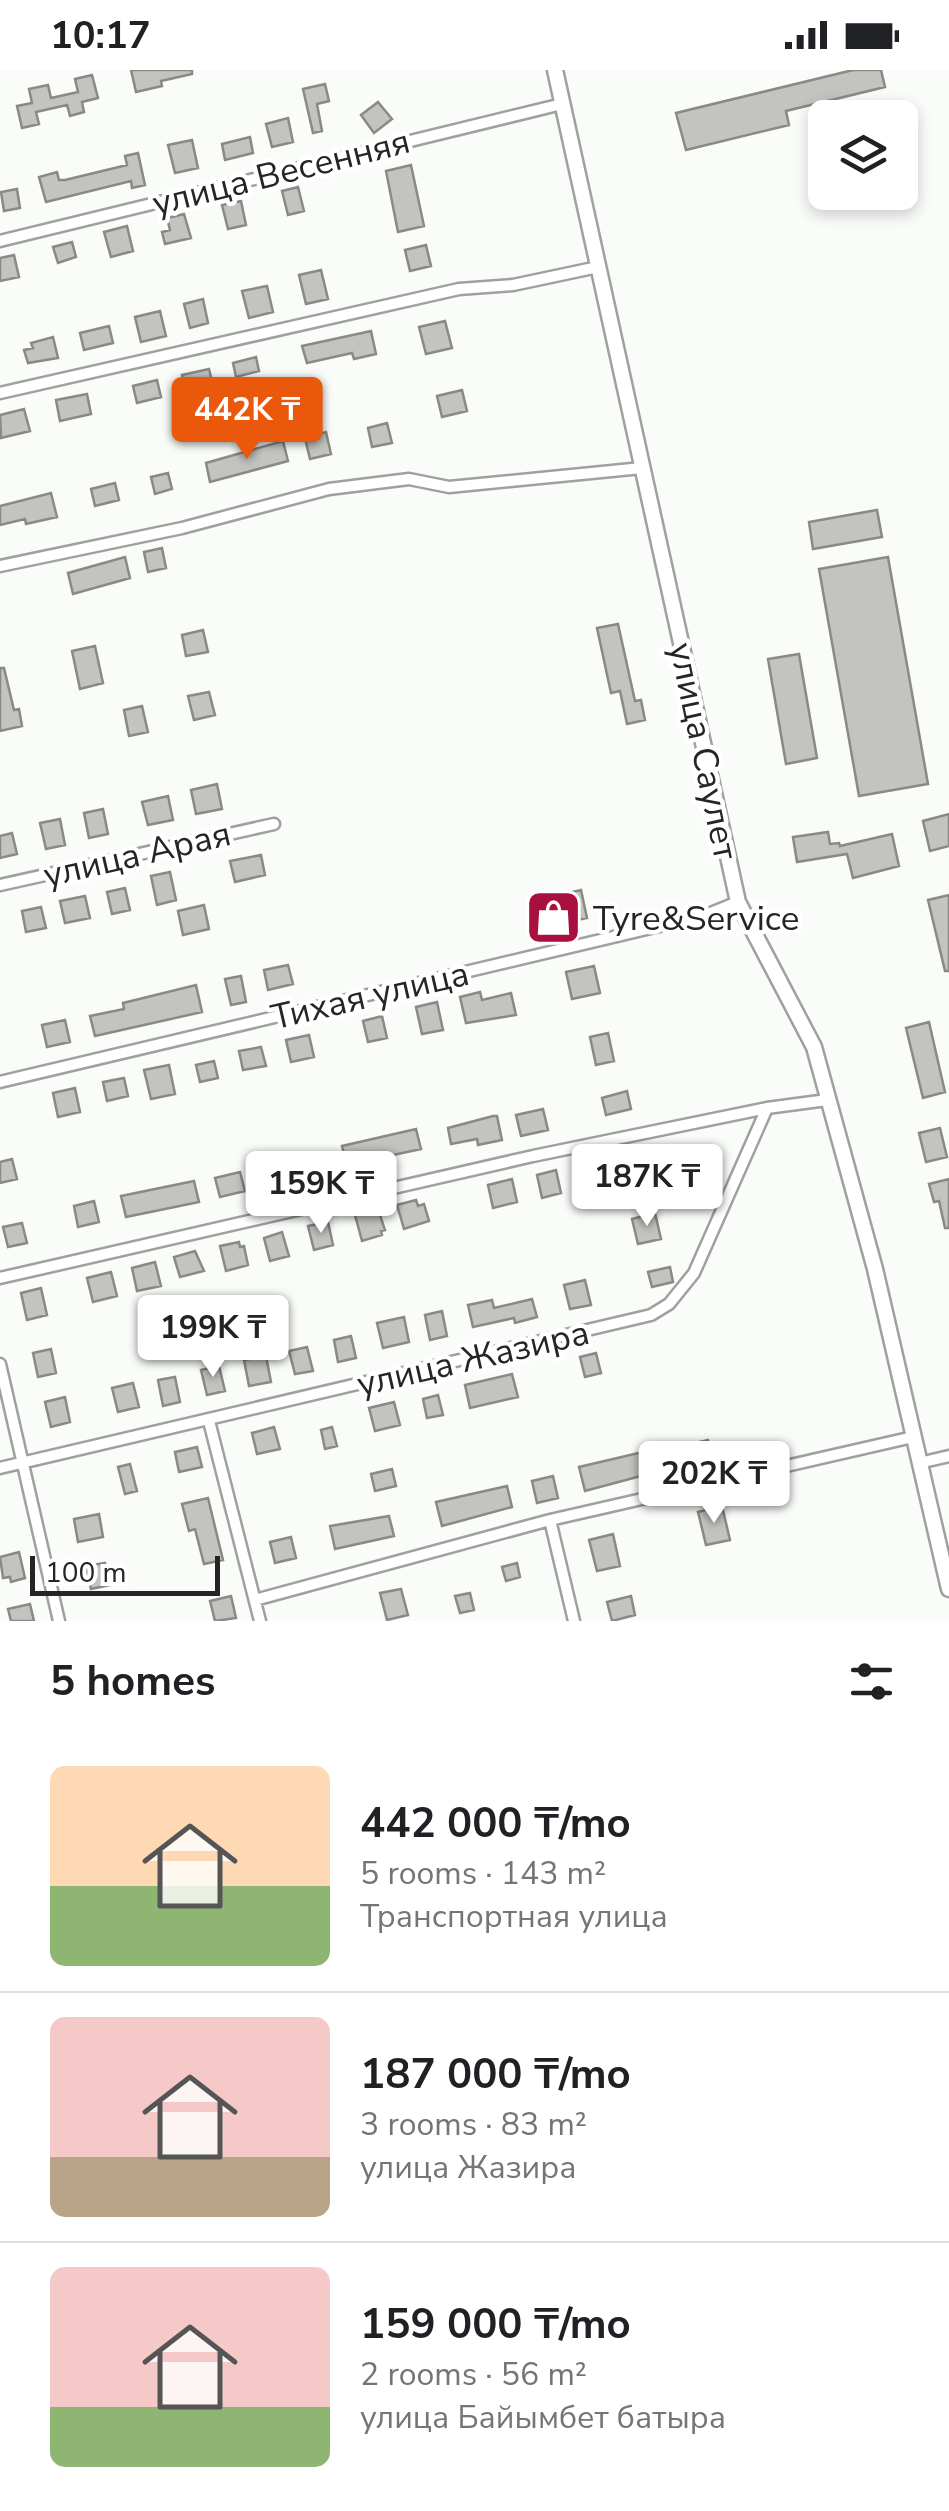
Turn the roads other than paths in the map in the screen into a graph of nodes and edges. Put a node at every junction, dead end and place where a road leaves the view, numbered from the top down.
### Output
1 (554, 70) edge
2 (562, 104) junction
3 (0, 240) edge
4 (598, 267) junction
5 (0, 393) edge
6 (642, 468) junction
7 (0, 566) edge
8 (274, 824) dead end
9 (0, 885) edge
10 (738, 902) junction
11 (0, 1082) edge
12 (827, 1100) junction
13 (766, 1108) junction
14 (0, 1278) edge
15 (0, 1364) edge
16 (208, 1421) junction
17 (913, 1437) junction
18 (949, 1456) edge
19 (22, 1463) junction
20 (919, 1463) junction
21 (0, 1468) edge
22 (550, 1520) junction
23 (949, 1589) edge
24 (255, 1600) junction
25 (59, 1621) edge
26 (260, 1621) edge
27 (574, 1621) edge

1 - 2 street, улица Саулет
2 - 3 street, улица Весенняя
2 - 4 street, улица Саулет
4 - 5 street
4 - 6 street, улица Саулет
6 - 7 street
6 - 10 street, улица Саулет
8 - 9 street, улица Арая
10 - 11 street, Тихая улица
10 - 12 street, улица Саулет
12 - 13 street
12 - 17 street, улица Саулет
13 - 14 street
13 - 16 street, улица Жазира
15 - 19 street
16 - 19 street, улица Жазира
16 - 24 street
17 - 20 street, улица Саулет
17 - 22 street
18 - 20 street
19 - 21 street, улица Жазира
19 - 25 street
20 - 23 street, улица Саулет
22 - 24 street
22 - 27 street
24 - 26 street

